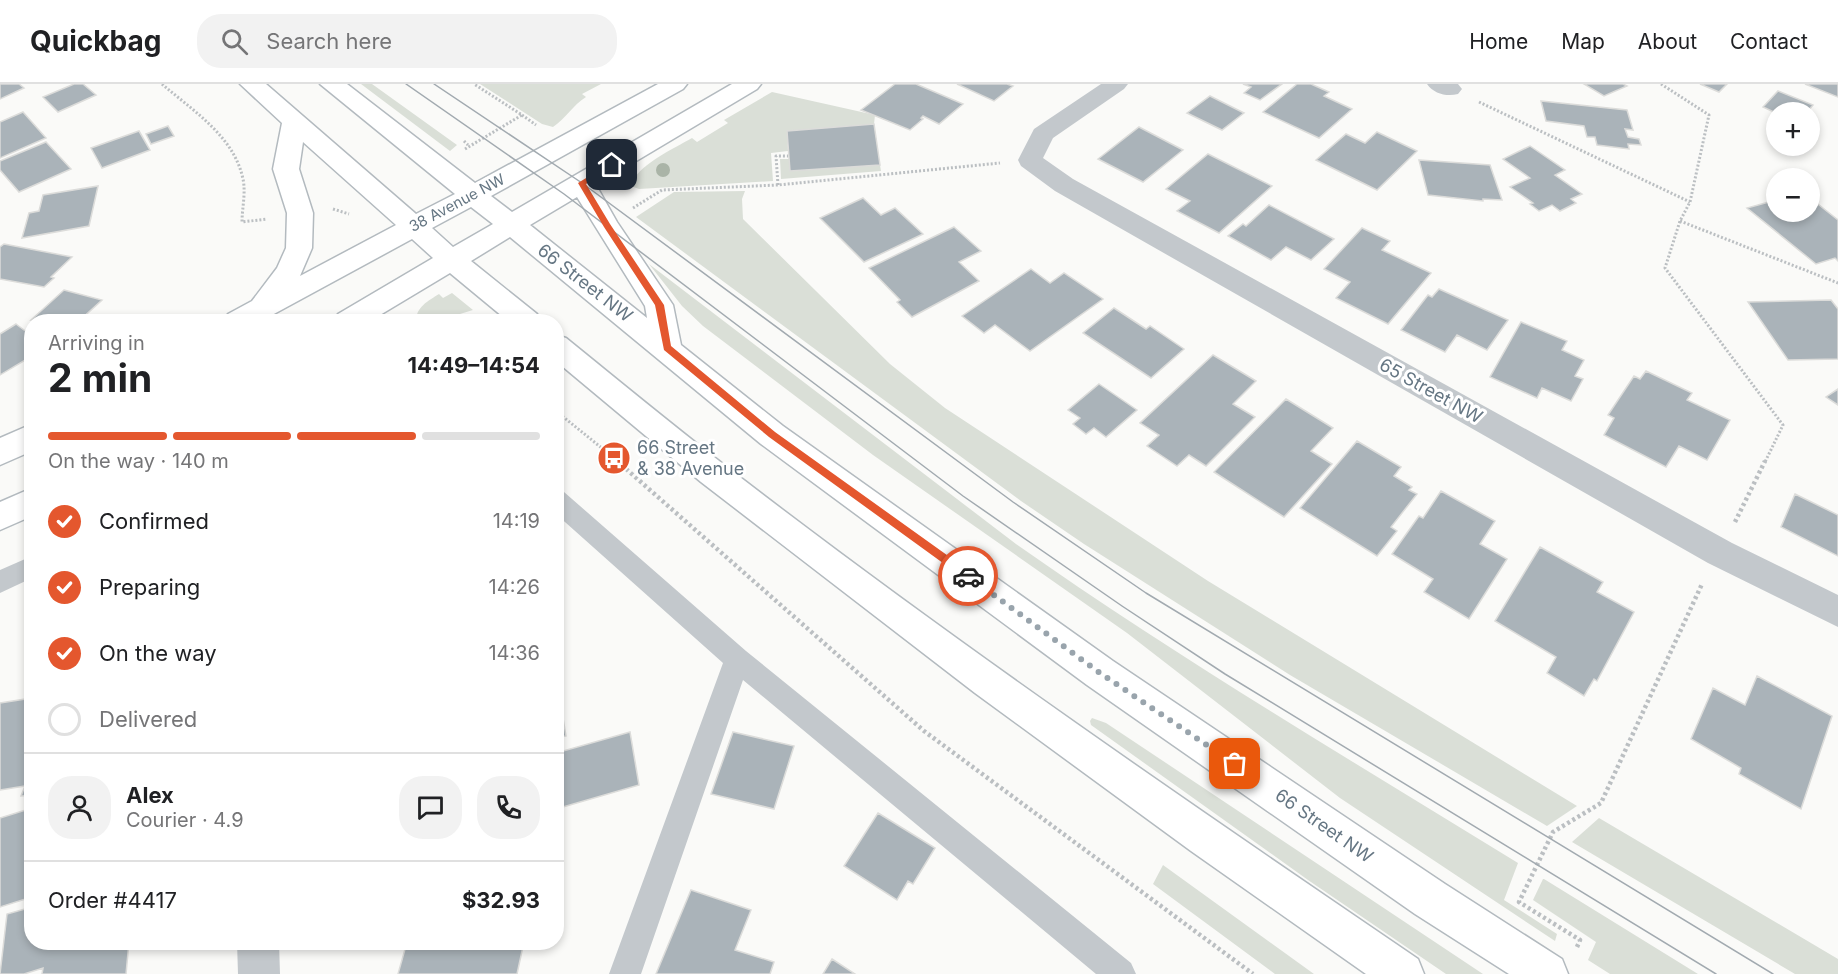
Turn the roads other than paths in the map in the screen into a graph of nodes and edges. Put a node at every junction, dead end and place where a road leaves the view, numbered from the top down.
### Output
1 (252, 84) edge
2 (332, 84) edge
3 (675, 84) edge
4 (749, 84) edge
5 (1116, 84) edge
6 (294, 122) junction
7 (582, 183) junction
8 (471, 194) junction
9 (413, 225) junction
10 (511, 225) junction
11 (453, 261) junction
12 (262, 307) junction
13 (250, 314) edge
14 (360, 314) edge
15 (518, 314) edge
16 (667, 348) junction
17 (564, 352) edge
18 (24, 440) edge
19 (0, 453) edge
20 (24, 505) edge
21 (564, 506) edge
22 (0, 518) edge
23 (24, 570) edge
24 (0, 582) edge
25 (1838, 612) edge
26 (737, 659) junction
27 (258, 950) edge
28 (1560, 965) edge
29 (260, 974) edge
30 (625, 974) edge
31 (1120, 974) edge
32 (1403, 974) edge

1 - 6 main road
2 - 8 main road, 66 Street NW
3 - 8 main road, 38 Avenue NW
4 - 7 main road
5 - 25 street, 65 Street NW
6 - 9 main road
6 - 12 main road
7 - 10 main road
7 - 16 main road
8 - 9 main road, 38 Avenue NW
8 - 10 main road, 66 Street NW
9 - 11 main road
9 - 12 main road, 38 Avenue NW
10 - 11 main road
10 - 16 main road, 66 Street NW
11 - 14 main road
11 - 15 main road
12 - 13 main road, 38 Avenue NW
16 - 28 main road, 66 Street NW
17 - 32 main road
18 - 19 main road
20 - 22 main road
21 - 26 lane
23 - 24 lane
26 - 30 lane
26 - 31 lane
27 - 29 street

